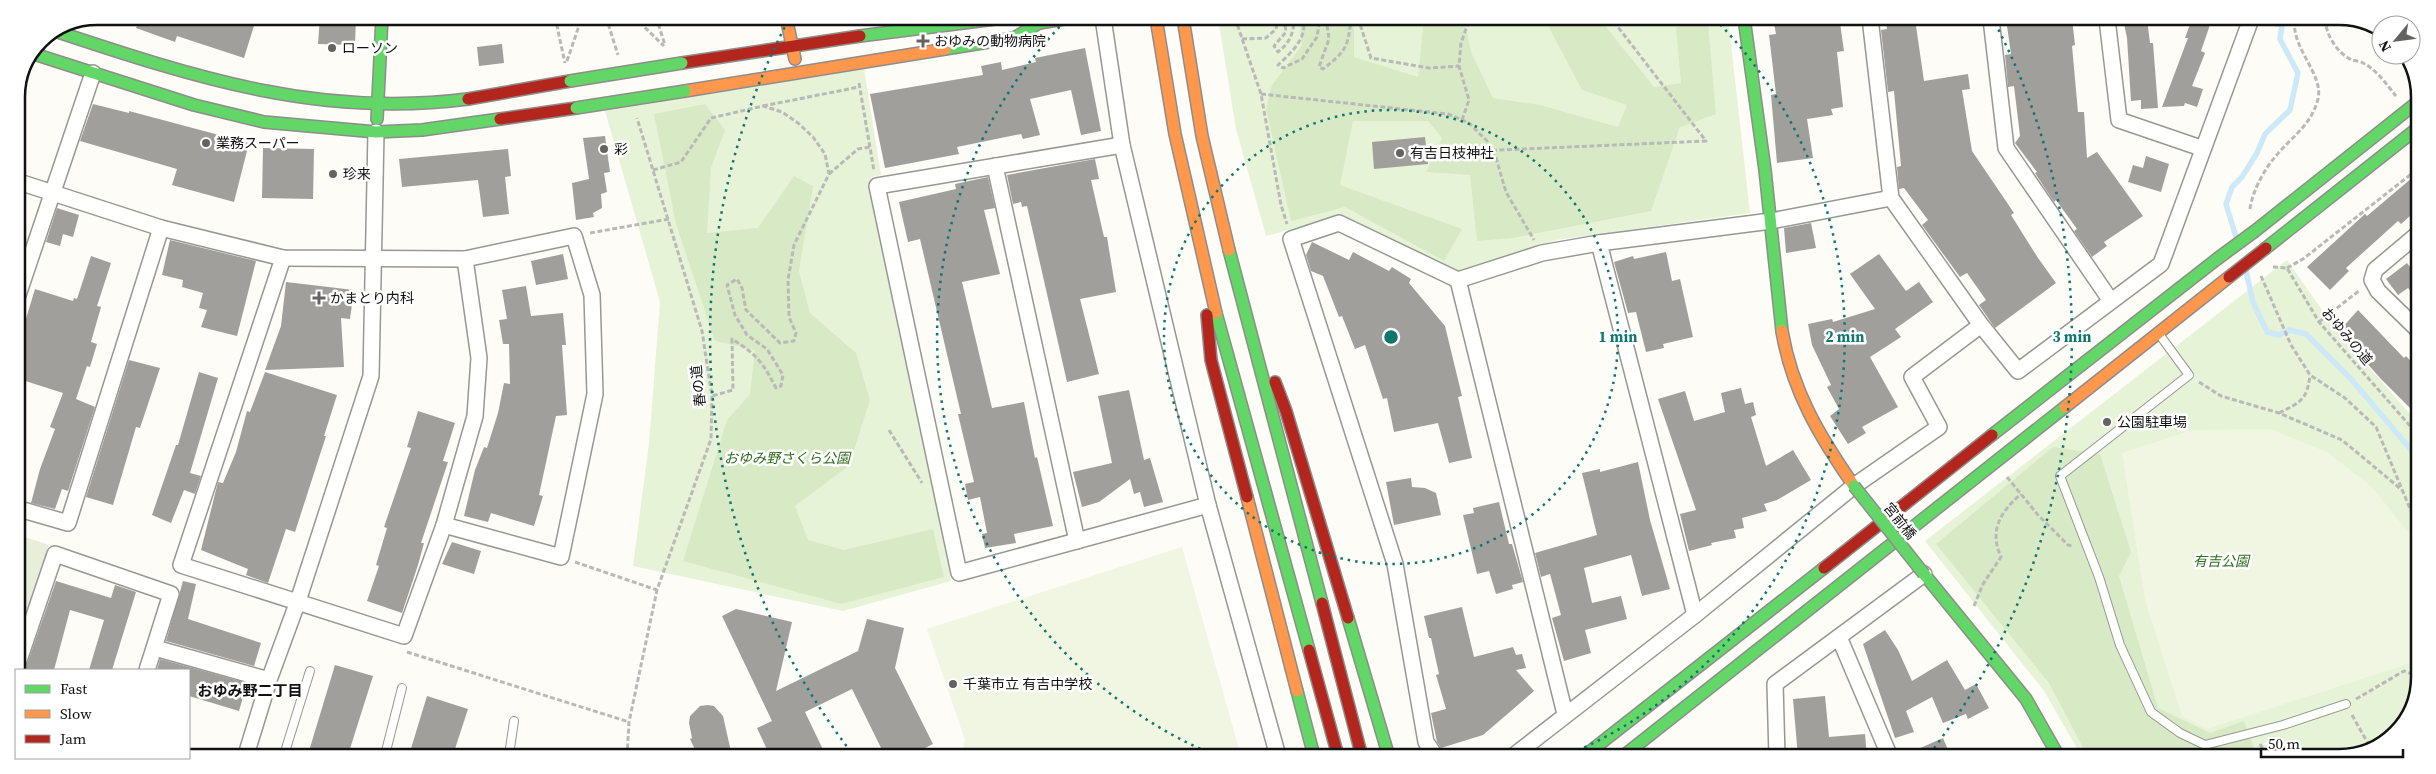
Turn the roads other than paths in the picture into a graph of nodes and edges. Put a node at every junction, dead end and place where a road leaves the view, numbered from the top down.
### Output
1 (382, 25) edge
2 (788, 25) edge
3 (949, 25) edge
4 (1036, 25) edge
5 (1103, 25) edge
6 (1157, 25) edge
7 (1184, 25) edge
8 (1745, 25) edge
9 (1871, 25) edge
10 (1991, 25) edge
11 (2108, 25) edge
12 (2248, 25) edge
13 (75, 31) edge
14 (792, 45) junction
15 (38, 55) edge
16 (797, 72) junction
17 (93, 73) junction
18 (378, 105) junction
19 (2411, 107) edge
20 (376, 132) junction
21 (2411, 133) edge
22 (1122, 145) junction
23 (2201, 148) junction
24 (995, 166) junction
25 (25, 185) edge
26 (52, 194) junction
27 (1891, 198) junction
28 (1771, 221) junction
29 (161, 228) junction
30 (2411, 240) edge
31 (1600, 243) junction
32 (283, 258) junction
33 (465, 259) junction
34 (373, 260) junction
35 (25, 274) edge
36 (1458, 280) junction
37 (1209, 289) junction
38 (2111, 300) junction
39 (1246, 316) junction
40 (2411, 324) edge
41 (1981, 325) junction
42 (2159, 334) junction
43 (1854, 486) junction
44 (1208, 505) junction
45 (25, 511) edge
46 (444, 526) junction
47 (1077, 541) junction
48 (1924, 574) junction
49 (298, 601) junction
50 (1695, 615) junction
51 (1839, 637) junction
52 (25, 642) edge
53 (155, 648) junction
54 (148, 669) edge
55 (310, 671) dead end
56 (269, 680) junction
57 (402, 688) dead end
58 (2346, 704) road end
59 (1565, 714) junction
60 (514, 721) dead end
61 (248, 749) edge
62 (286, 749) edge
63 (387, 749) edge
64 (510, 749) edge
65 (1276, 749) edge
66 (1312, 749) edge
67 (1336, 749) edge
68 (1360, 749) edge
69 (1387, 749) edge
70 (1431, 749) edge
71 (1522, 749) edge
72 (1593, 749) edge
73 (1632, 749) edge
74 (1777, 749) edge
75 (1887, 749) edge
76 (2054, 749) edge

1 - 18 street
2 - 14 street
3 - 14 street
4 - 16 street
5 - 22 street
6 - 37 street
7 - 39 street
8 - 28 street, 宮前橋
9 - 27 street
10 - 38 street
11 - 23 street
12 - 23 street
13 - 18 street
14 - 16 street
14 - 18 street, bridge
15 - 17 street
16 - 20 street, bridge
17 - 20 street
17 - 26 street
18 - 20 street
19 - 72 street, bridge
20 - 34 street
21 - 42 street, bridge
22 - 24 street
22 - 44 street
23 - 38 street
24 - 47 street
24 - 47 street
25 - 26 street
26 - 29 street
26 - 35 street
27 - 28 street
27 - 41 street
28 - 31 street
28 - 43 street, 宮前橋
29 - 32 street
29 - 45 street
30 - 40 street
31 - 36 street
31 - 50 street
32 - 34 street
32 - 49 street
33 - 34 street
33 - 46 street
33 - 46 street
34 - 49 street
36 - 59 street
36 - 70 street
37 - 66 street
37 - 67 street
38 - 41 street
39 - 68 street
39 - 69 street
41 - 43 street
42 - 58 lane
42 - 73 street
43 - 48 street, 宮前橋, bridge
43 - 50 street
44 - 47 street
44 - 65 street
46 - 49 street
48 - 51 street
48 - 76 street, 宮前橋
49 - 56 street
50 - 59 street
51 - 74 street
51 - 75 street
52 - 53 street
53 - 54 street
53 - 56 street
55 - 62 lane
56 - 61 street
57 - 63 lane
59 - 71 street
60 - 64 lane

